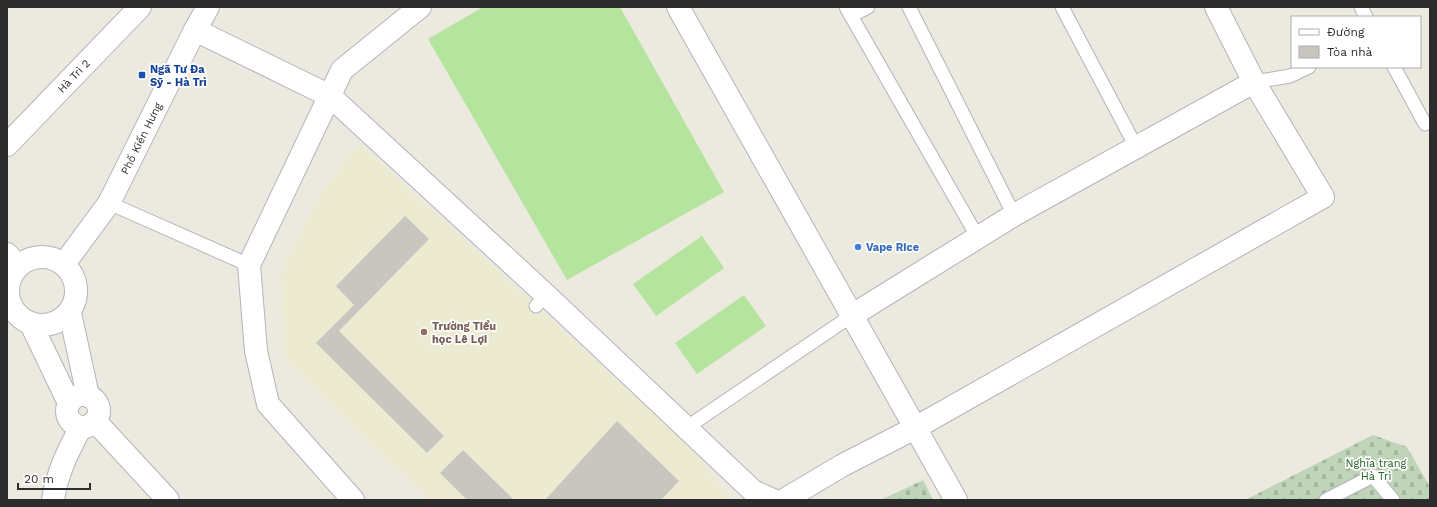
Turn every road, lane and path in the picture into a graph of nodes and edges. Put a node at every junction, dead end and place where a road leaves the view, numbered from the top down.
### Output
1 (140, 7) edge
2 (208, 7) edge
3 (420, 7) edge
4 (678, 7) edge
5 (868, 7) edge
6 (909, 7) edge
7 (1062, 7) edge
8 (1216, 7) edge
9 (1361, 7) edge
10 (848, 12) edge
11 (1366, 16) edge
12 (195, 30) junction
13 (1307, 68) edge
14 (1395, 68) edge
15 (1254, 82) junction
16 (330, 96) junction
17 (1425, 124) dead end
18 (7, 145) edge
19 (1136, 147) junction
20 (109, 203) junction
21 (1014, 215) junction
22 (977, 236) junction
23 (12, 260) edge
24 (64, 264) junction
25 (248, 265) junction
26 (70, 313) junction
27 (851, 316) junction
28 (18, 320) edge
29 (78, 399) junction
30 (88, 424) junction
31 (686, 428) junction
32 (915, 428) junction
33 (53, 500) edge
34 (168, 500) edge
35 (352, 500) edge
36 (772, 500) edge
37 (784, 500) edge
38 (956, 500) edge
39 (1326, 500) edge
40 (1393, 500) edge

1 - 18 street, Hà Trì 2
2 - 12 street, Phố Kiến Hưng
3 - 16 street
4 - 27 street
5 - 10 lane
6 - 21 lane
7 - 19 lane
8 - 15 street
9 - 11 lane
10 - 22 lane
12 - 16 street
12 - 20 street, Phố Kiến Hưng
13 - 15 lane
14 - 17 lane
15 - 19 street
15 - 32 street
16 - 25 street
16 - 31 street
19 - 21 street
20 - 24 street, Phố Kiến Hưng
20 - 25 lane
21 - 22 street
22 - 27 street
23 - 24 street
23 - 28 street
24 - 26 street
25 - 35 street
26 - 28 street
26 - 29 street
27 - 31 lane
27 - 32 street
28 - 29 street
29 - 30 street
30 - 33 street
30 - 34 street
31 - 36 street
32 - 37 street
32 - 38 street
39 - 40 lane

